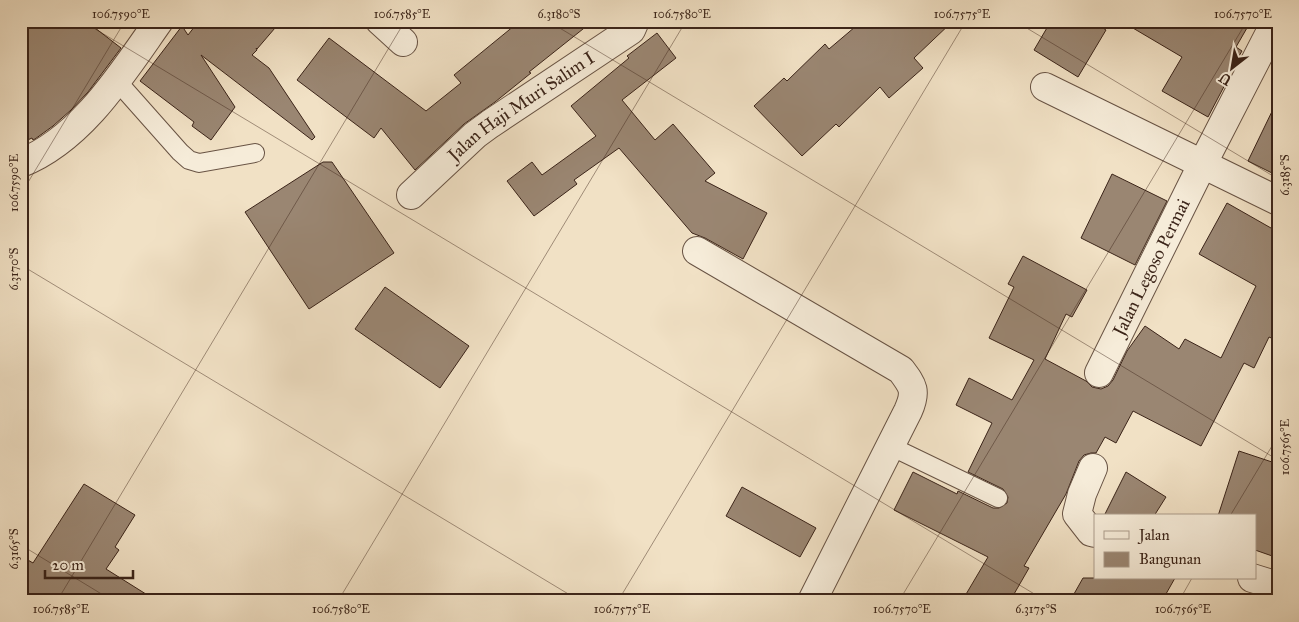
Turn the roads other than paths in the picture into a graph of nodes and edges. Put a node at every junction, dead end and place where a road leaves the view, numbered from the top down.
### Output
1 (159, 21) edge
2 (380, 21) edge
3 (635, 21) edge
4 (1276, 21) edge
5 (403, 42) dead end
6 (116, 81) junction
7 (1045, 87) dead end
8 (256, 153) dead end
9 (21, 163) edge
10 (1203, 163) junction
11 (410, 195) dead end
12 (1278, 201) edge
13 (697, 251) dead end
14 (1099, 373) dead end
15 (890, 446) junction
16 (1093, 468) dead end
17 (998, 498) dead end
18 (1094, 533) edge
19 (1256, 579) edge
20 (1278, 586) edge
21 (812, 601) edge

1 - 6 street
2 - 5 street
3 - 11 street, Jalan Haji Muri Salim I
4 - 10 street, Jalan Legoso Permai
6 - 8 lane
6 - 9 street
7 - 10 street
10 - 12 street
10 - 14 street, Jalan Legoso Permai
13 - 15 street
15 - 17 lane
15 - 21 street
16 - 18 street
19 - 20 street

